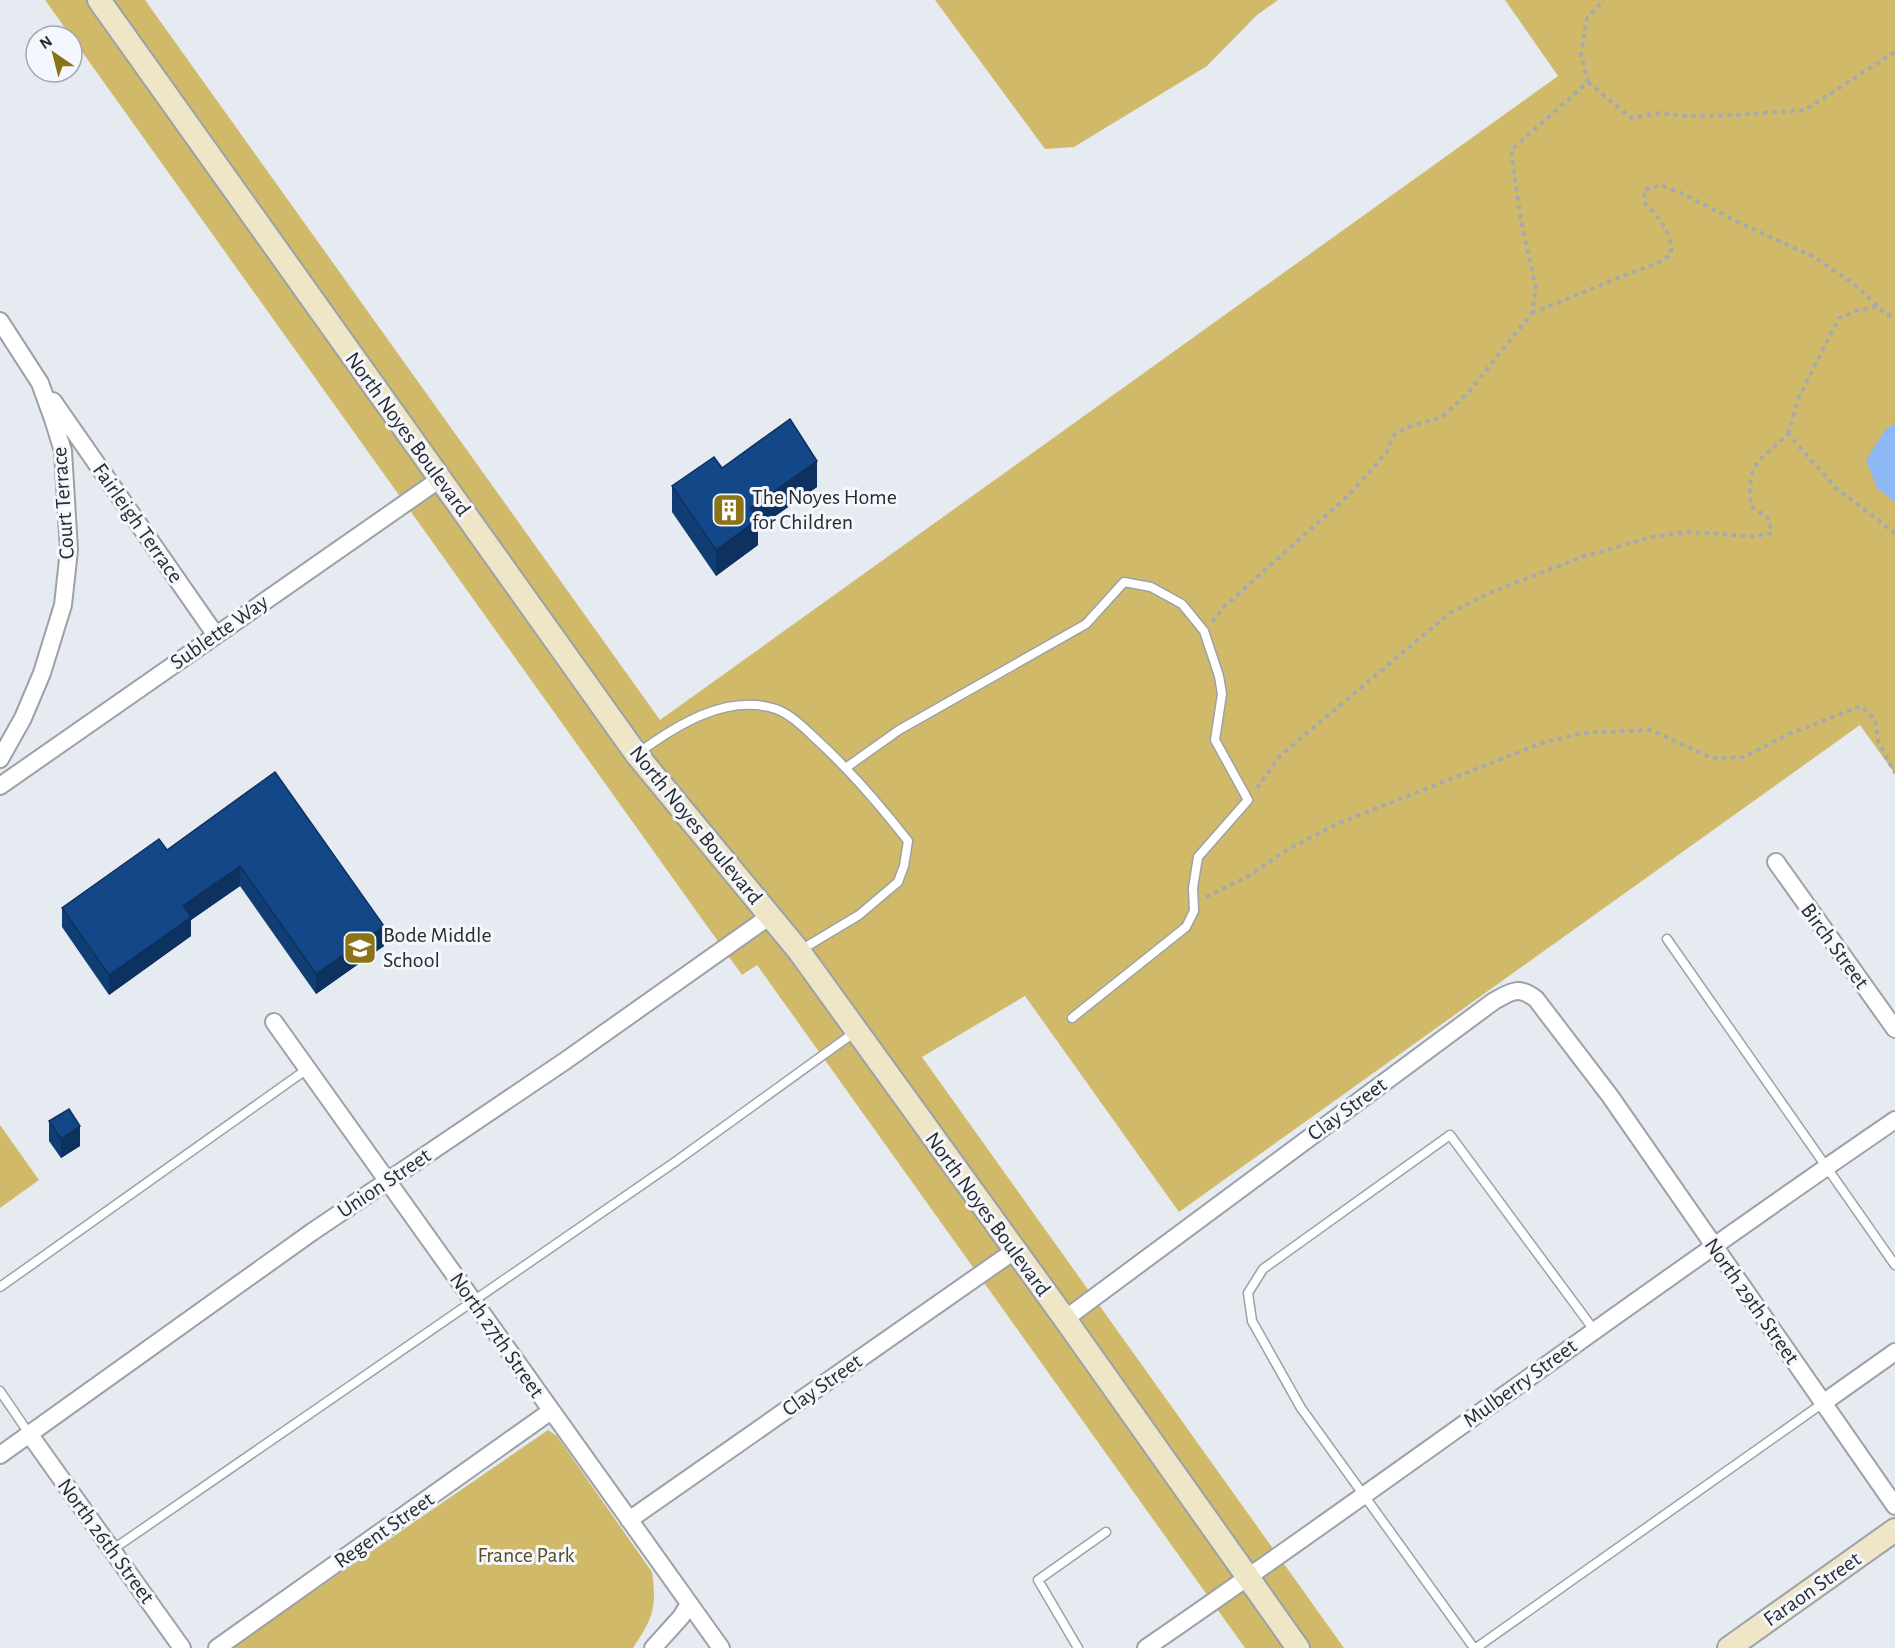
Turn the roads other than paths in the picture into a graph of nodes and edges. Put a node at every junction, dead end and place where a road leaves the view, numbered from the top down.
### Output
1 (99, 0) edge
2 (0, 321) edge
3 (40, 383) junction
4 (440, 479) junction
5 (216, 634) junction
6 (637, 755) junction
7 (0, 759) edge
8 (847, 767) junction
9 (0, 786) edge
10 (1776, 862) dead end
11 (770, 915) junction
12 (1667, 939) dead end
13 (800, 951) junction
14 (1072, 1018) dead end
15 (274, 1022) dead end
16 (1895, 1029) edge
17 (857, 1031) junction
18 (310, 1072) junction
19 (1610, 1096) joint
20 (1895, 1120) edge
21 (1827, 1166) junction
22 (388, 1180) junction
23 (1713, 1245) junction
24 (1014, 1251) junction
25 (1895, 1265) edge
26 (0, 1287) edge
27 (473, 1300) junction
28 (1065, 1319) junction
29 (1594, 1330) junction
30 (1895, 1352) edge
31 (0, 1390) edge
32 (1823, 1402) junction
33 (551, 1411) junction
34 (30, 1435) junction
35 (0, 1455) edge
36 (1364, 1495) junction
37 (1895, 1506) edge
38 (629, 1520) junction
39 (1895, 1530) edge
40 (1106, 1532) dead end
41 (112, 1550) junction
42 (1248, 1578) junction
43 (689, 1604) junction
44 (182, 1648) edge
45 (217, 1648) edge
46 (653, 1648) edge
47 (721, 1648) edge
48 (1078, 1648) edge
49 (1146, 1648) edge
50 (1298, 1648) edge
51 (1475, 1648) edge
52 (1729, 1648) edge

1 - 4 street, North Noyes Boulevard
2 - 3 street, Court Terrace
3 - 5 street, Fairleigh Terrace
3 - 7 street, Court Terrace
4 - 5 street, Sublette Way
4 - 6 street, North Noyes Boulevard
5 - 9 street, Sublette Way
6 - 8 lane
6 - 11 street, North Noyes Boulevard
8 - 13 lane
8 - 14 lane
10 - 16 street, Birch Street
11 - 13 street, North Noyes Boulevard
11 - 22 street, Union Street
12 - 21 lane
13 - 17 street, North Noyes Boulevard
15 - 18 street, North 27th Street
17 - 24 street, North Noyes Boulevard
17 - 27 lane
18 - 22 street, North 27th Street
18 - 26 lane
19 - 23 street, North 29th Street
19 - 28 street, Clay Street
20 - 21 street, Mulberry Street
21 - 23 street, Mulberry Street
21 - 25 lane
22 - 27 street, North 27th Street
22 - 34 street, Union Street
23 - 29 street, Mulberry Street
23 - 32 street, North 29th Street
24 - 28 street, North Noyes Boulevard
24 - 38 street, Clay Street
27 - 33 street, North 27th Street
27 - 41 lane
28 - 42 street, North Noyes Boulevard
29 - 36 street, Mulberry Street
29 - 36 lane
30 - 32 street
31 - 34 lane
32 - 37 street, North 29th Street
32 - 51 lane
33 - 38 street, North 27th Street
33 - 45 street, Regent Street
34 - 35 street, Union Street
34 - 41 street, North 26th Street
36 - 42 street, Mulberry Street
36 - 51 lane
38 - 43 street, North 27th Street
39 - 52 street, Faraon Street
40 - 48 lane
41 - 44 street, North 26th Street
42 - 49 street, Mulberry Street
42 - 50 street, North Noyes Boulevard
43 - 46 street
43 - 47 street, North 27th Street

